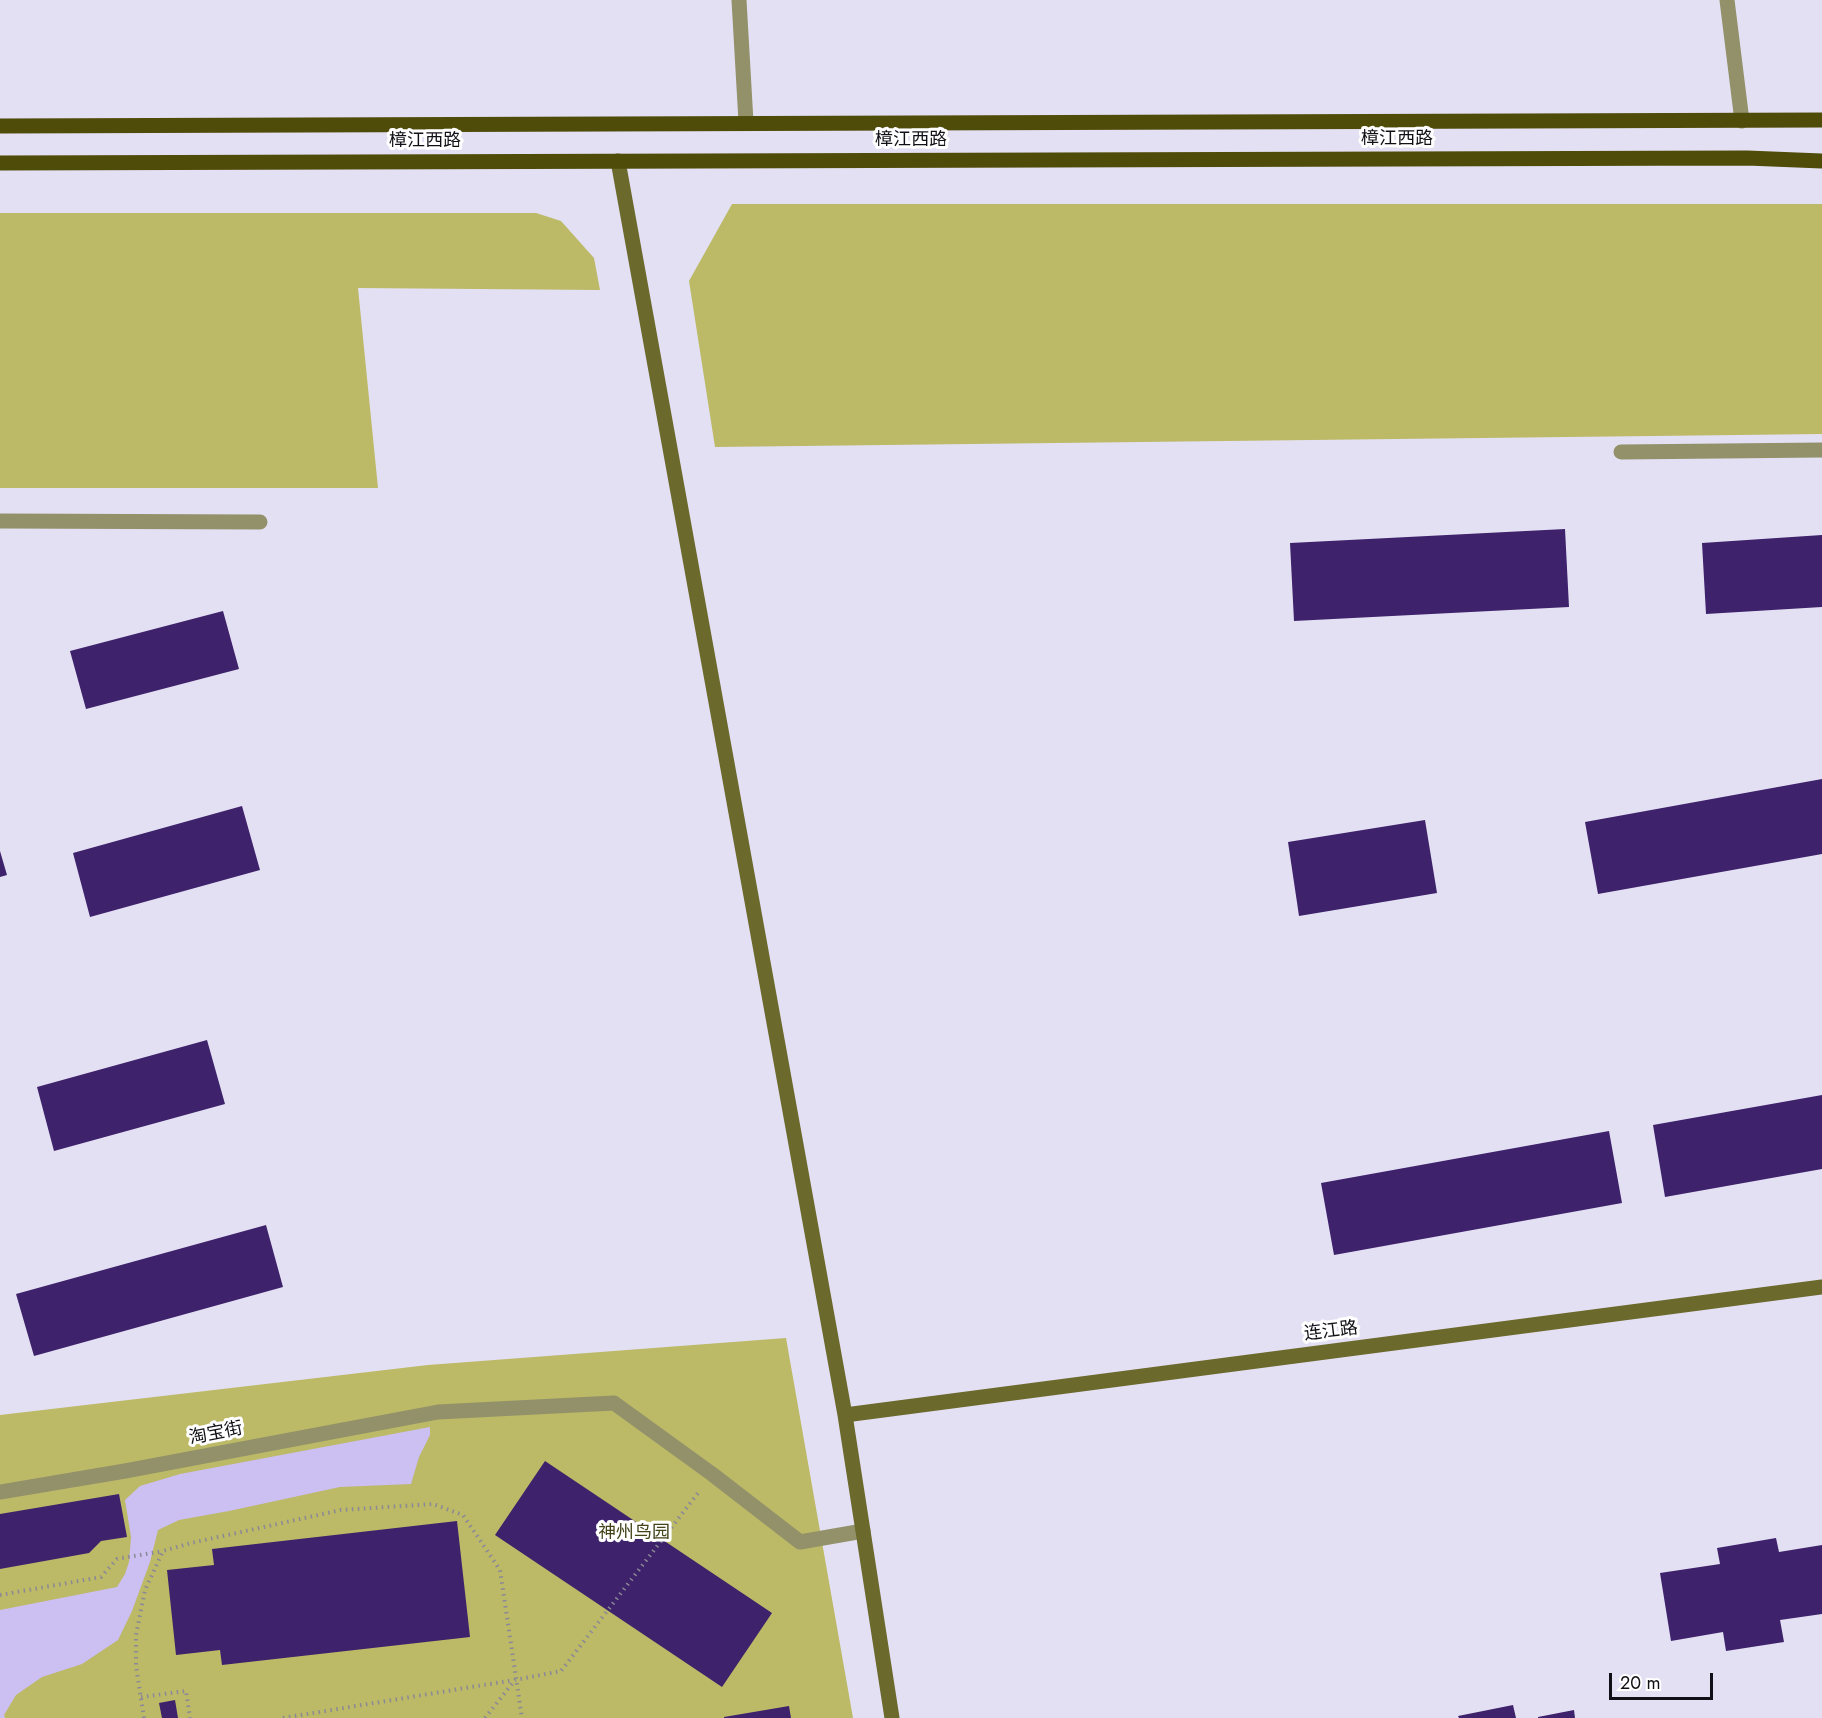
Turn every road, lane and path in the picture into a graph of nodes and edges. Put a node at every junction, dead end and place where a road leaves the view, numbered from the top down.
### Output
1 (739, 0) edge
2 (1727, 0) edge
3 (1822, 120) edge
4 (1742, 121) junction
5 (746, 122) junction
6 (0, 126) edge
7 (618, 161) junction
8 (1822, 161) edge
9 (0, 163) edge
10 (1822, 450) edge
11 (1621, 452) dead end
12 (0, 521) edge
13 (260, 522) dead end
14 (1822, 1287) edge
15 (845, 1415) junction
16 (712, 1474) junction
17 (0, 1492) edge
18 (863, 1531) junction
19 (164, 1551) junction
20 (0, 1595) edge
21 (515, 1680) junction
22 (141, 1698) junction
23 (144, 1718) edge
24 (190, 1718) edge
25 (283, 1718) edge
26 (485, 1718) edge
27 (522, 1718) edge
28 (892, 1718) edge

1 - 5 street
2 - 4 street
3 - 4 main road, 樟江西路
4 - 5 main road, 樟江西路
5 - 6 main road, 樟江西路
7 - 8 main road, 樟江西路
7 - 9 main road, 樟江西路
7 - 15 street
10 - 11 street
12 - 13 street
14 - 15 street, 连江路
15 - 18 street
16 - 17 street, 淘宝街
16 - 18 street, 淘宝街
16 - 21 path
18 - 28 street
19 - 20 path
19 - 21 path
19 - 22 path
21 - 25 path
21 - 26 path
21 - 27 path
22 - 23 path
22 - 24 path

